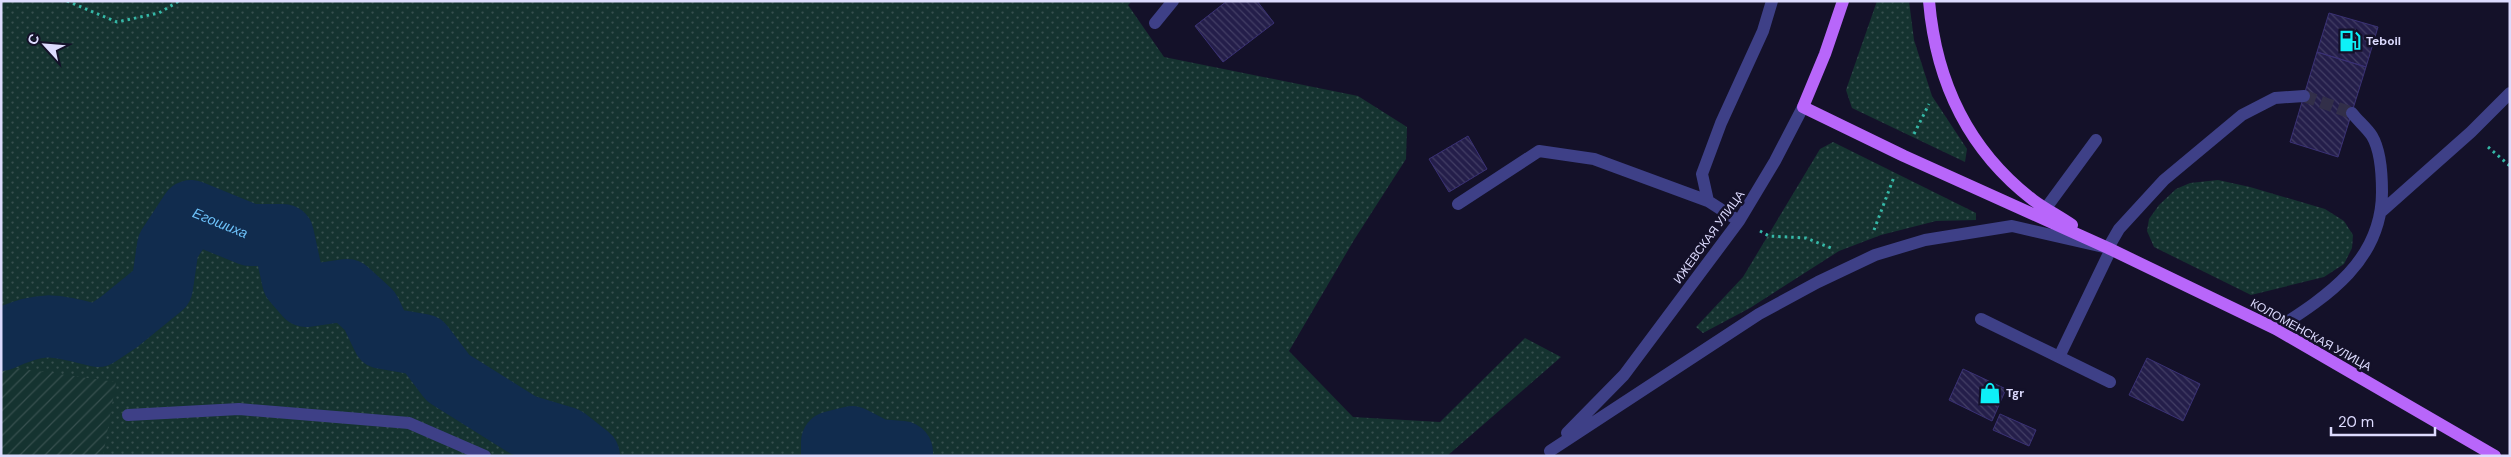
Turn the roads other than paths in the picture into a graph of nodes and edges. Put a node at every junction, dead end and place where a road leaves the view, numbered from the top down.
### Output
1 (1174, 1) edge
2 (1772, 1) edge
3 (1843, 1) edge
4 (1929, 1) edge
5 (1155, 23) dead end
6 (2510, 93) edge
7 (2304, 96) tunnel mouth
8 (1803, 107) junction
9 (2352, 113) tunnel mouth
10 (2096, 140) dead end
11 (1708, 201) junction
12 (1458, 204) dead end
13 (2046, 208) junction
14 (2382, 211) junction
15 (1739, 221) junction
16 (2109, 248) junction
17 (1981, 319) dead end
18 (2276, 329) junction
19 (2059, 357) junction
20 (2110, 382) dead end
21 (128, 415) dead end
22 (1547, 453) edge
23 (485, 456) edge
24 (2495, 456) edge

1 - 5 street
2 - 11 street
3 - 8 main road, ИЖЕВСКАЯ УЛИЦА
4 - 13 main road
6 - 14 street
7 - 16 street
8 - 15 street, ИЖЕВСКАЯ УЛИЦА
8 - 16 main road
9 - 14 street
10 - 13 street
11 - 12 street
11 - 15 street
13 - 16 main road
14 - 18 street
15 - 22 street, ИЖЕВСКАЯ УЛИЦА
16 - 18 main road, КОЛОМЕНСКАЯ УЛИЦА
16 - 19 street
16 - 22 street
17 - 19 street
18 - 24 main road, КОЛОМЕНСКАЯ УЛИЦА
19 - 20 street
21 - 23 street

